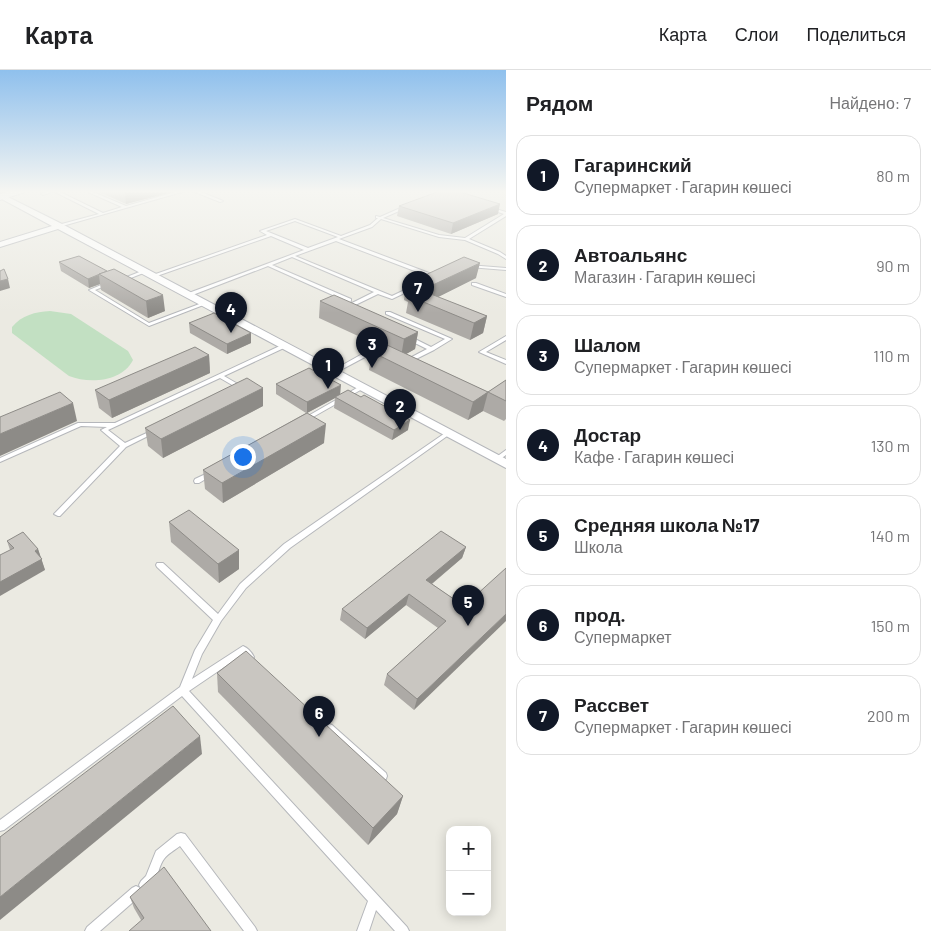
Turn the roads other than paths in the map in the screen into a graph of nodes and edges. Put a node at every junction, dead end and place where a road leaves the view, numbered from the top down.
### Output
1 (38, 232) edge
2 (70, 232) edge
3 (262, 232) edge
4 (328, 232) edge
5 (354, 232) edge
6 (426, 232) edge
7 (476, 232) edge
8 (270, 235) junction
9 (341, 237) junction
10 (335, 239) junction
11 (466, 239) junction
12 (0, 244) edge
13 (308, 250) junction
14 (292, 256) junction
15 (506, 258) edge
16 (269, 265) junction
17 (462, 266) edge
18 (506, 270) edge
19 (148, 274) junction
20 (442, 274) edge
21 (435, 277) junction
22 (427, 281) edge
23 (474, 284) edge
24 (418, 286) edge
25 (378, 292) junction
26 (188, 295) junction
27 (506, 296) edge
28 (204, 304) junction
29 (344, 308) junction
30 (353, 312) edge
31 (388, 313) dead end
32 (405, 337) edge
33 (506, 338) edge
34 (284, 346) junction
35 (432, 349) junction
36 (389, 360) edge
37 (397, 361) edge
38 (506, 362) edge
39 (405, 363) junction
40 (414, 367) edge
41 (333, 372) junction
42 (220, 376) junction
43 (362, 387) junction
44 (233, 392) edge
45 (301, 422) edge
46 (116, 425) junction
47 (158, 430) edge
48 (448, 433) junction
49 (124, 446) junction
50 (503, 458) edge
51 (0, 460) edge
52 (214, 471) edge
53 (197, 481) dead end
54 (58, 514) dead end
55 (160, 565) dead end
56 (218, 619) junction
57 (257, 663) edge
58 (183, 690) junction
59 (323, 723) edge
60 (382, 776) edge
61 (0, 826) edge
62 (374, 899) junction
63 (91, 931) edge
64 (251, 931) edge
65 (363, 931) edge
66 (403, 931) edge

1 - 12 street
2 - 19 street
3 - 8 lane
4 - 9 lane
5 - 9 lane
6 - 11 lane
7 - 11 lane
8 - 13 lane
8 - 19 lane
9 - 10 lane
10 - 13 lane
10 - 21 lane
11 - 15 lane
13 - 14 lane
14 - 16 lane
14 - 25 lane
16 - 26 lane
16 - 29 lane
17 - 18 lane
19 - 26 street
19 - 28 lane
20 - 21 lane
21 - 22 lane
23 - 27 lane
24 - 25 lane
25 - 29 lane
26 - 28 street
28 - 34 street
29 - 30 lane
31 - 35 lane
32 - 35 lane
33 - 38 lane
34 - 41 street
34 - 42 lane
35 - 39 lane
36 - 41 lane
37 - 39 lane
39 - 40 lane
41 - 43 street
42 - 44 lane
42 - 46 lane
43 - 45 lane
43 - 48 street
46 - 49 lane
46 - 51 lane
47 - 49 lane
48 - 50 street
48 - 56 lane
49 - 54 lane
52 - 53 lane
55 - 56 lane
56 - 58 lane
57 - 58 lane
58 - 61 lane
58 - 62 lane
59 - 60 lane
62 - 65 lane
62 - 66 lane
63 - 64 lane

